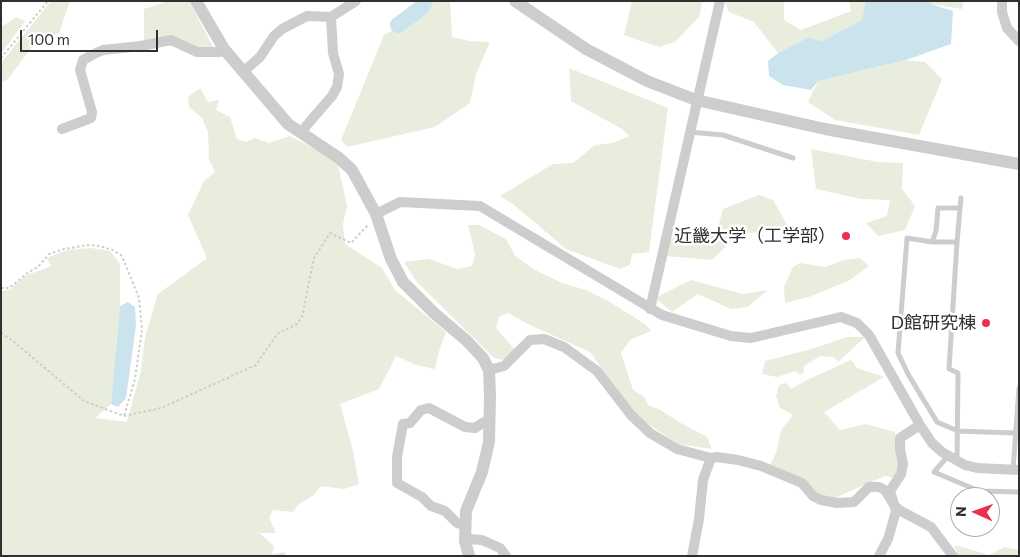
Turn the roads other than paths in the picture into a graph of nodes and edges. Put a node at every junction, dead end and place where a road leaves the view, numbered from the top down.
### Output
1 (196, 1) edge
2 (356, 1) edge
3 (515, 1) edge
4 (720, 1) edge
5 (1002, 1) edge
6 (330, 17) junction
7 (1019, 41) edge
8 (224, 49) junction
9 (243, 72) junction
10 (696, 100) junction
11 (62, 129) dead end
12 (689, 132) junction
13 (302, 134) junction
14 (793, 158) dead end
15 (1019, 164) edge
16 (961, 198) dead end
17 (960, 208) junction
18 (376, 214) junction
19 (932, 242) junction
20 (957, 242) junction
21 (650, 309) junction
22 (489, 370) junction
23 (1019, 388) edge
24 (1018, 403) edge
25 (490, 422) junction
26 (920, 425) junction
27 (958, 431) junction
28 (1015, 433) junction
29 (711, 458) junction
30 (952, 458) junction
31 (1016, 470) edge
32 (1019, 492) edge
33 (894, 505) junction
34 (464, 525) junction
35 (465, 541) junction
36 (469, 556) edge
37 (506, 556) edge
38 (692, 556) edge
39 (880, 556) edge
40 (953, 556) edge

1 - 8 street
2 - 6 street
3 - 10 street
4 - 10 street
5 - 7 street
6 - 9 street
6 - 13 street
8 - 9 street
8 - 11 street
9 - 13 street
10 - 12 street
10 - 15 street
12 - 14 lane
12 - 21 street
13 - 18 street
16 - 17 lane
17 - 19 lane
17 - 20 lane
18 - 21 street
18 - 22 street
19 - 20 lane
19 - 27 lane
20 - 27 lane
21 - 26 street
22 - 25 street
22 - 29 street
23 - 24 lane
24 - 28 lane
25 - 34 street
25 - 34 street
26 - 30 street
26 - 33 street
27 - 28 lane
27 - 30 lane
28 - 31 lane
29 - 33 street
29 - 38 street
30 - 31 street
30 - 32 lane
33 - 39 street
33 - 40 street
34 - 35 street
35 - 36 street
35 - 37 street

